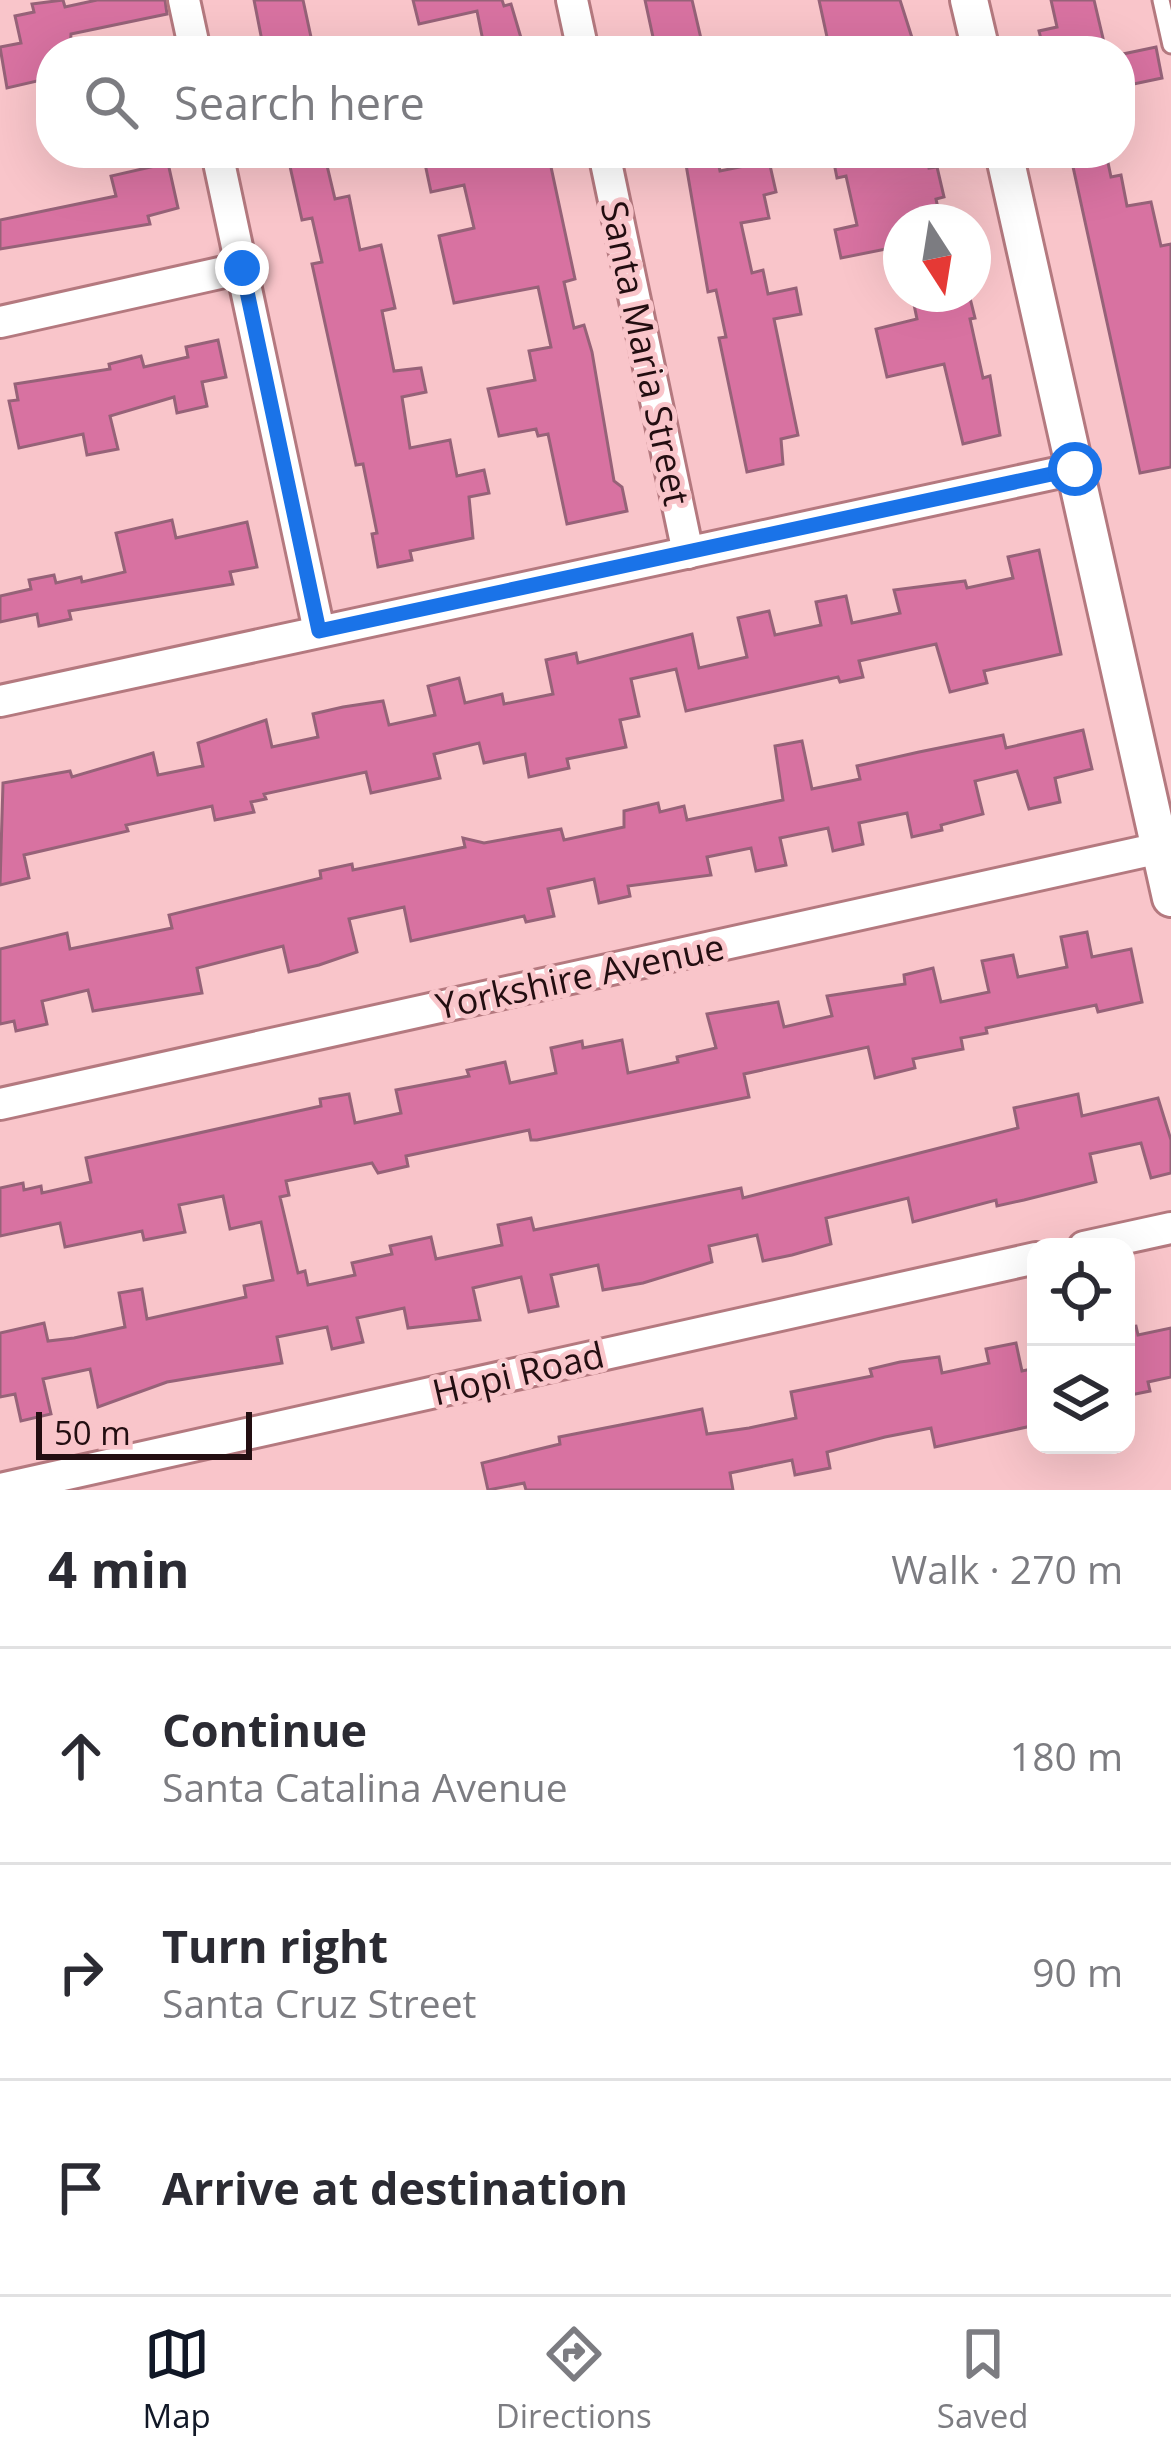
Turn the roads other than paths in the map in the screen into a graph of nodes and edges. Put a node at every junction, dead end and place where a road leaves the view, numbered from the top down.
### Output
1 (184, 0) edge
2 (572, 0) edge
3 (969, 0) edge
4 (1161, 0) edge
5 (192, 36) edge
6 (580, 36) edge
7 (977, 36) edge
8 (1171, 45) edge
9 (220, 168) edge
10 (607, 168) edge
11 (1007, 168) edge
12 (242, 268) junction
13 (0, 322) edge
14 (1075, 469) junction
15 (688, 553) junction
16 (319, 631) junction
17 (0, 701) edge
18 (1160, 848) junction
19 (1171, 898) edge
20 (0, 1104) edge
21 (1171, 1228) edge
22 (1125, 1238) edge
23 (1027, 1260) edge
24 (0, 1489) edge

1 - 5 street
2 - 6 street
3 - 7 street
4 - 8 lane
9 - 12 street
10 - 15 street, Santa Maria Street
11 - 14 street
12 - 13 street
12 - 16 street
14 - 15 street
14 - 18 street
15 - 16 street
16 - 17 street
18 - 19 street
18 - 20 street, Yorkshire Avenue
21 - 22 street
23 - 24 street, Hopi Road

